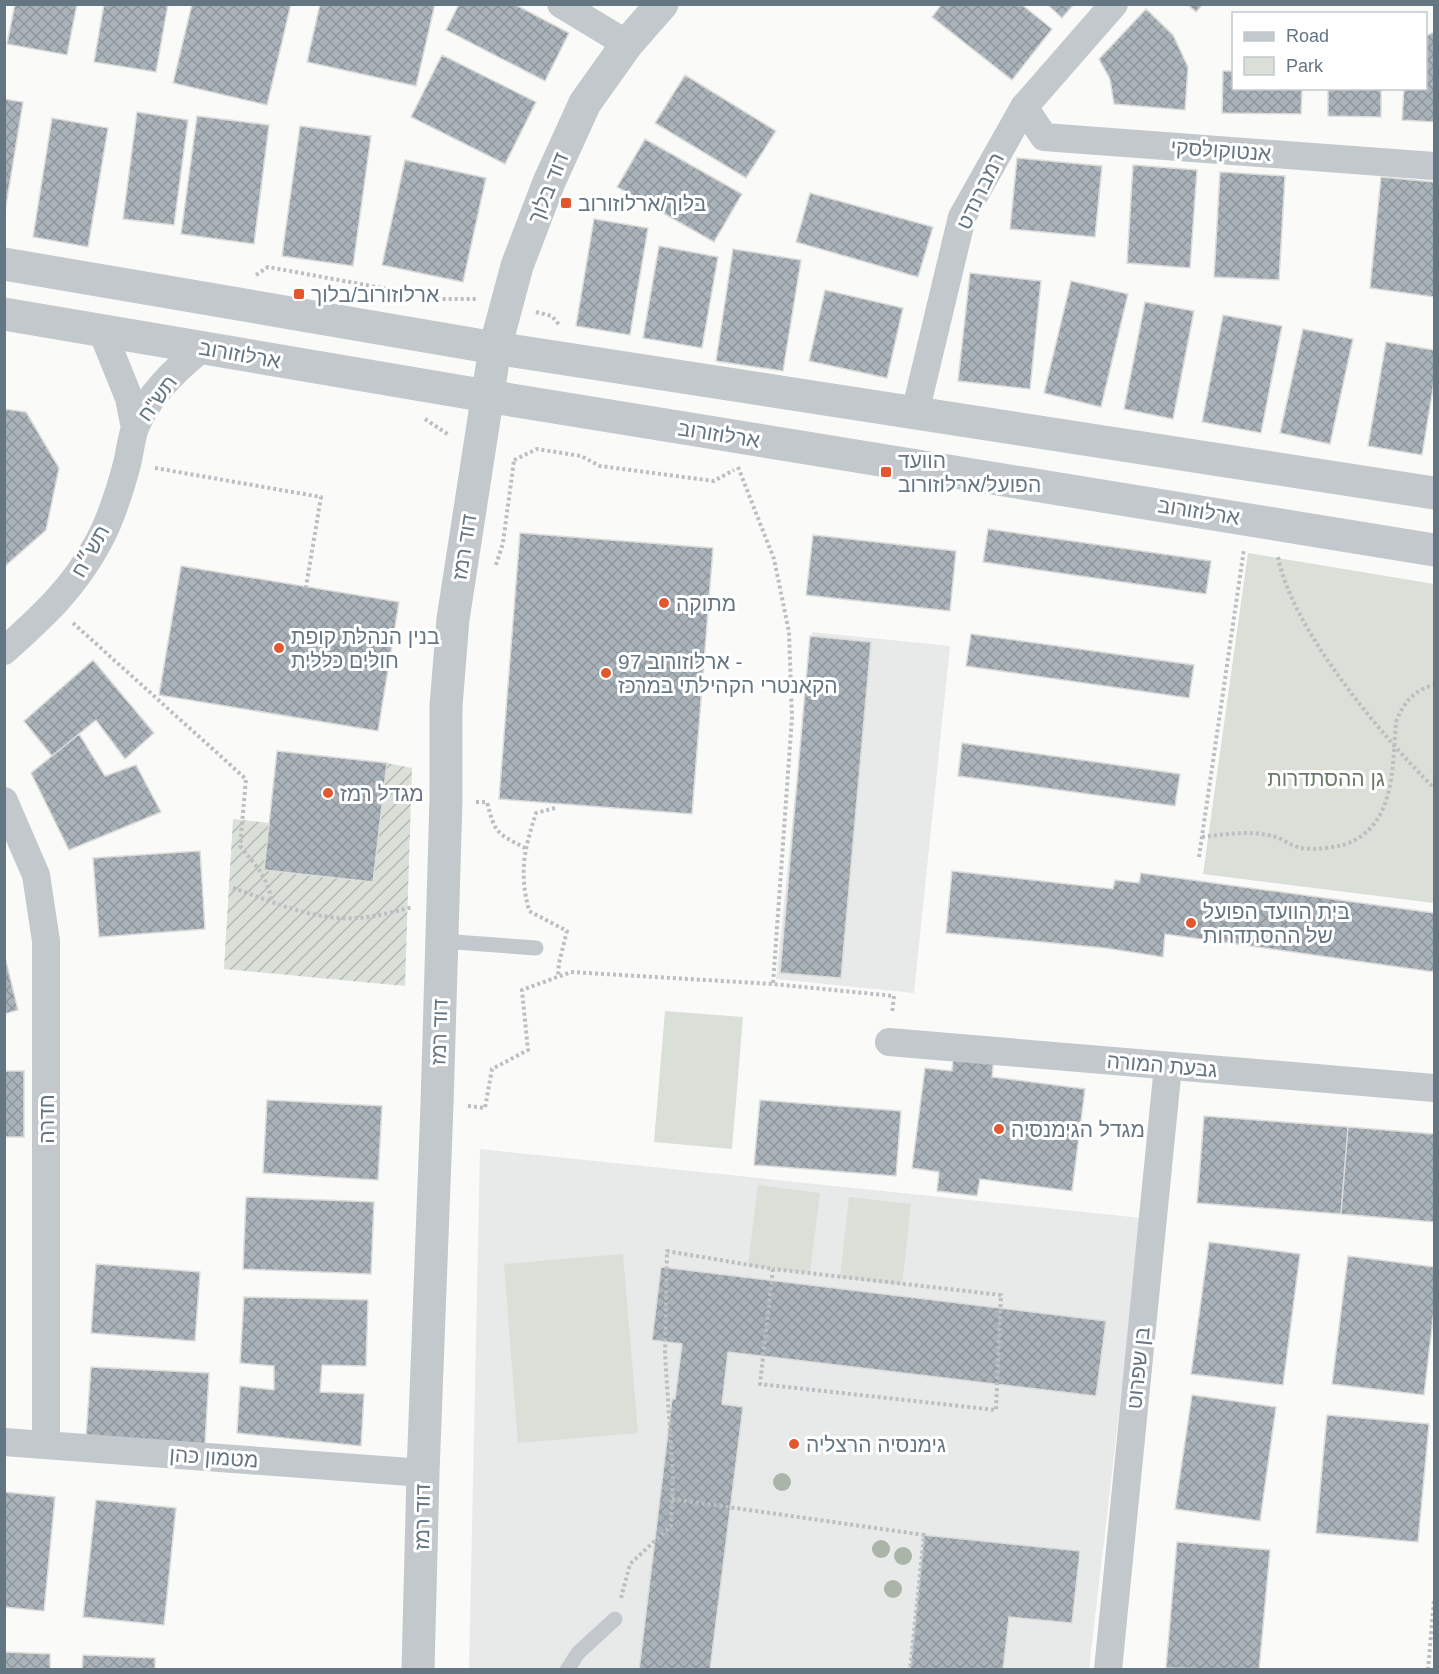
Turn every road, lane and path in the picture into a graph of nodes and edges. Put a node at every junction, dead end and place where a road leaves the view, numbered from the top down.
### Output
1 (561, 4) edge
2 (662, 4) edge
3 (1114, 4) edge
4 (627, 44) junction
5 (1024, 107) junction
6 (1434, 166) edge
7 (4, 264) edge
8 (219, 301) junction
9 (506, 306) junction
10 (4, 314) edge
11 (562, 329) dead end
12 (102, 331) junction
13 (202, 348) junction
14 (495, 348) junction
15 (487, 396) junction
16 (915, 413) junction
17 (135, 428) junction
18 (727, 435) junction
19 (514, 460) dead end
20 (128, 463) junction
21 (1434, 493) edge
22 (1248, 519) junction
23 (1282, 524) junction
24 (1434, 550) edge
25 (493, 573) dead end
26 (306, 587) dead end
27 (54, 606) junction
28 (4, 651) edge
29 (1434, 684) edge
30 (1394, 746) junction
31 (1434, 788) edge
32 (4, 801) edge
33 (487, 802) dead end
34 (555, 808) dead end
35 (1202, 837) junction
36 (525, 848) junction
37 (1199, 857) dead end
38 (233, 888) dead end
39 (442, 900) junction
40 (272, 902) junction
41 (441, 941) junction
42 (536, 948) dead end
43 (558, 976) junction
44 (773, 984) junction
45 (889, 1042) joint
46 (1168, 1066) junction
47 (1434, 1088) edge
48 (437, 1105) junction
49 (773, 1269) junction
50 (4, 1442) edge
51 (46, 1445) junction
52 (423, 1473) junction
53 (672, 1499) junction
54 (1434, 1600) edge
55 (615, 1619) joint
56 (418, 1670) edge
57 (567, 1670) edge
58 (910, 1670) edge
59 (1108, 1670) edge
60 (1428, 1670) edge

1 - 4 street
2 - 4 street, דוד בלוך
3 - 5 street, רמברנדט
4 - 9 street, דוד בלוך
5 - 6 street, אנטוקולסקי
5 - 16 street, רמברנדט
7 - 8 street
8 - 9 path
8 - 14 street
9 - 11 path
9 - 14 street, דוד בלוך
10 - 12 street, ארלוזורוב
12 - 13 street, ארלוזורוב
12 - 17 street, תש"ח
13 - 15 street, ארלוזורוב
13 - 17 street, תש"ח
14 - 15 street, דוד בלוך
14 - 16 street
15 - 18 street, ארלוזורוב
15 - 39 street, דוד רמז
16 - 21 street
17 - 20 street, תש״ח
18 - 22 street, ארלוזורוב
18 - 44 path
19 - 25 path, דוד רמז
20 - 26 path
20 - 27 street, תש״ח
22 - 23 street, ארלוזורוב
22 - 35 path
23 - 24 street, ארלוזורוב
23 - 30 path
27 - 28 street, תש״ח
27 - 40 path
29 - 30 path
30 - 31 path
30 - 35 path
32 - 51 street, חדרה
33 - 36 path
34 - 36 path
35 - 37 path
36 - 43 path
38 - 40 path
39 - 40 path
39 - 41 street, דוד רמז
41 - 42 lane
41 - 48 street, דוד רמז
43 - 44 path
43 - 48 path
44 - 45 path
45 - 46 street, גבעת המורה
46 - 47 street, גבעת המורה
46 - 59 street, בן שפרוט
48 - 52 street, דוד רמז
49 - 49 path
49 - 53 path
50 - 51 street, מטמון כהן
51 - 52 street, מטמון כהן
52 - 56 street, דוד רמז
53 - 55 path
53 - 58 path
54 - 60 path
55 - 57 lane

